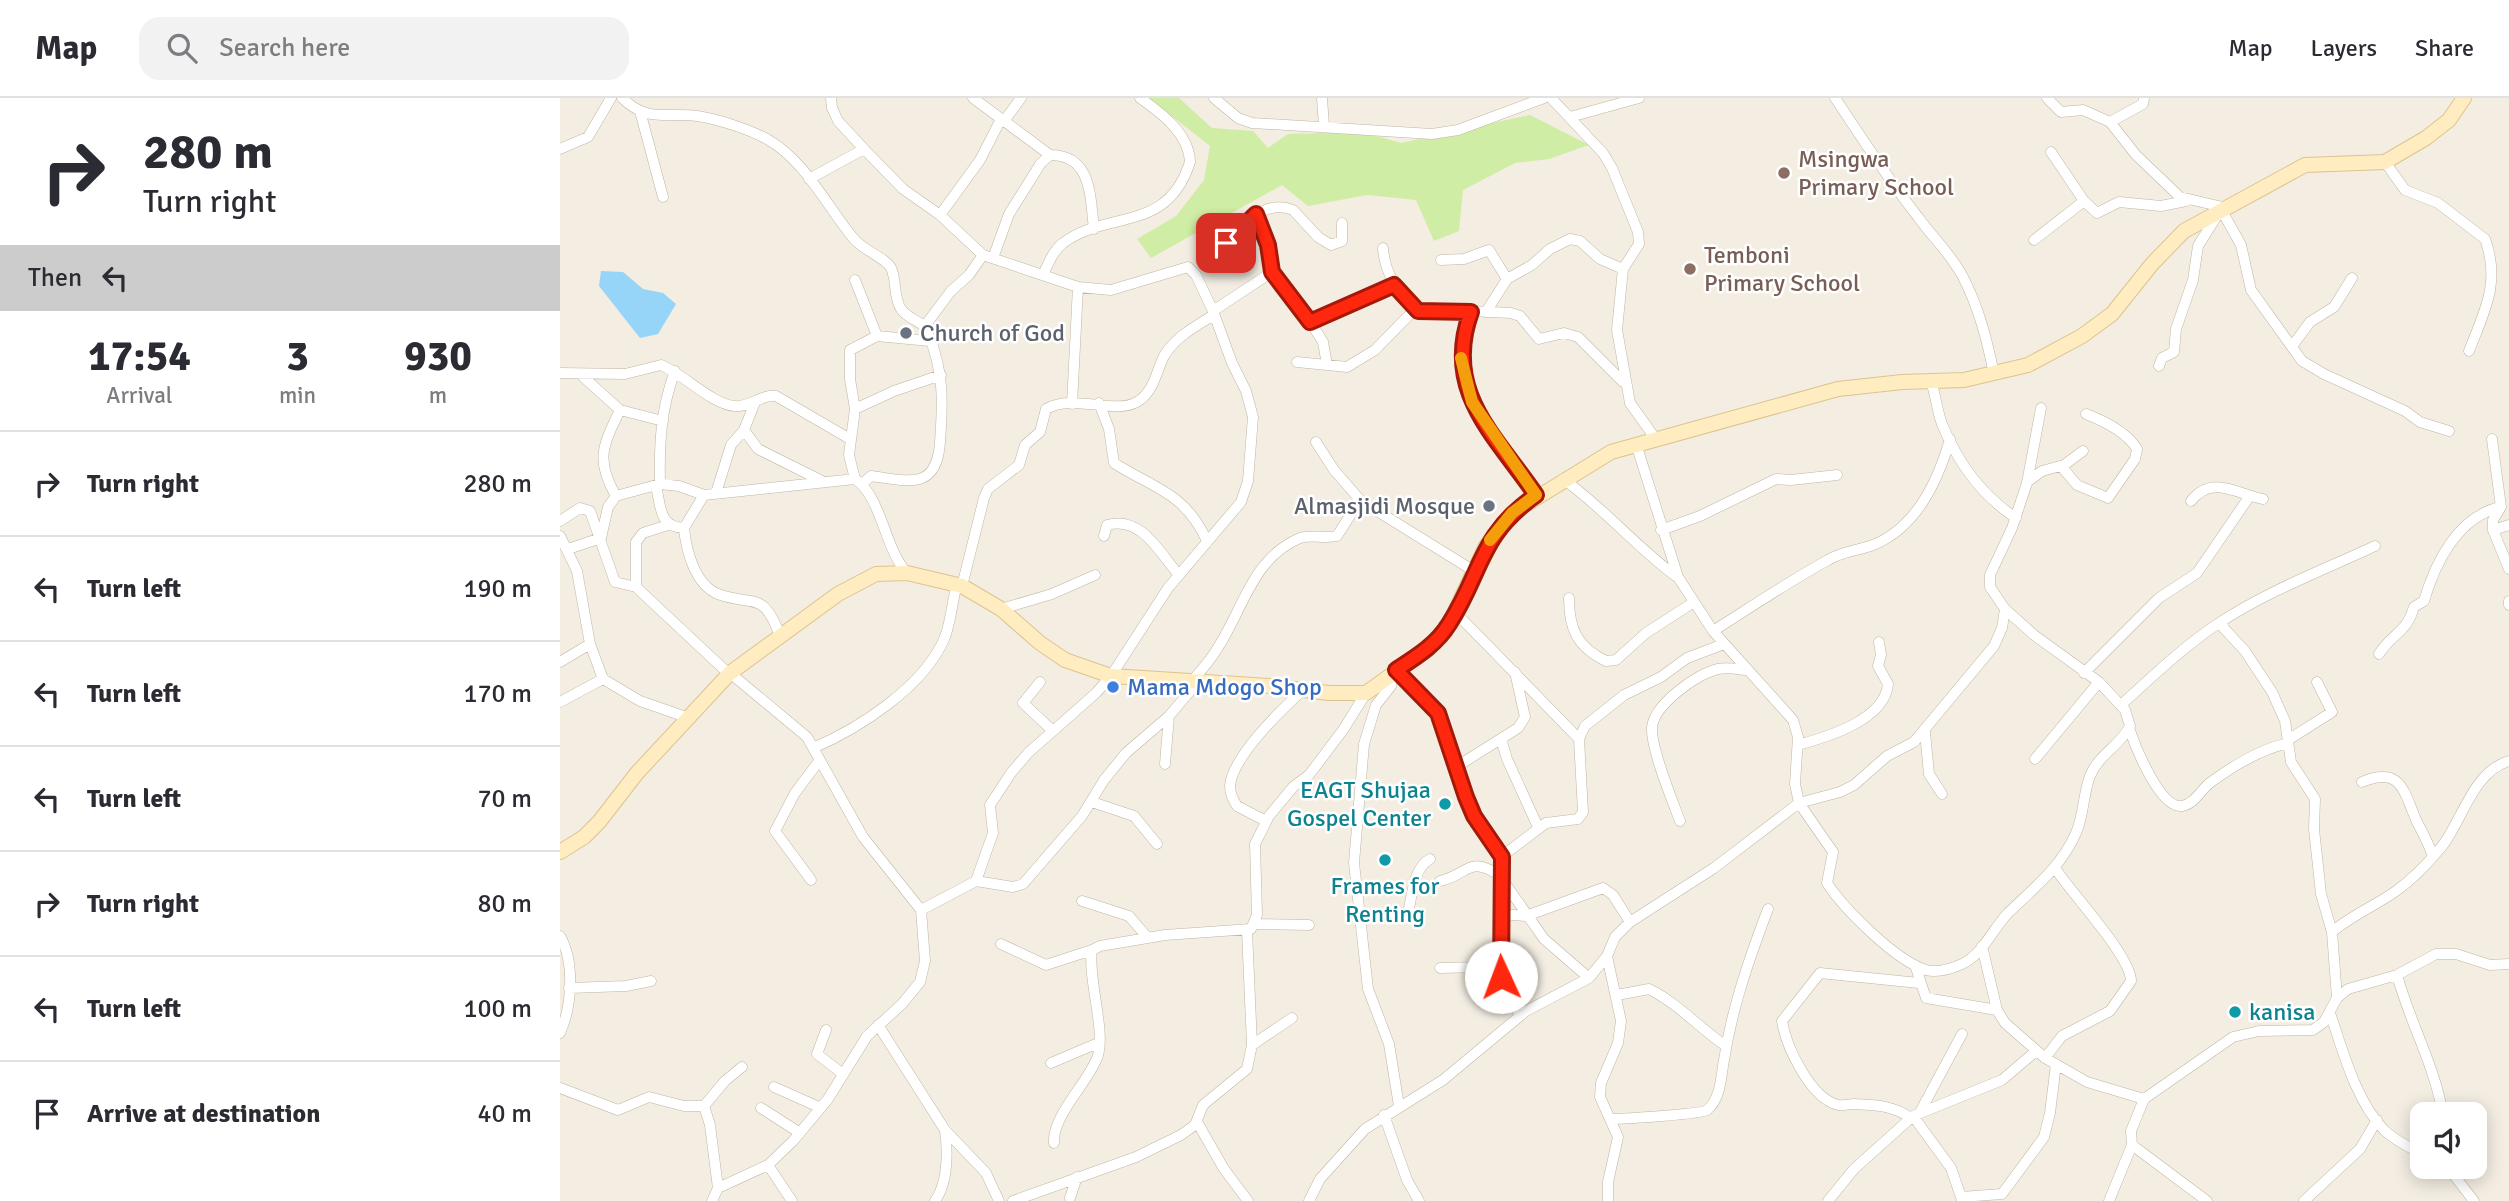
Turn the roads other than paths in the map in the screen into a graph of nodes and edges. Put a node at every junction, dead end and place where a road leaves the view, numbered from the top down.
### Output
1 (611, 98) edge
2 (831, 98) edge
3 (973, 98) edge
4 (1021, 98) edge
5 (1139, 98) edge
6 (1214, 98) edge
7 (1322, 98) edge
8 (1544, 98) edge
9 (1551, 98) edge
10 (1639, 98) edge
11 (1835, 98) edge
12 (2047, 98) edge
13 (2079, 98) edge
14 (2144, 98) edge
15 (2464, 98) edge
16 (624, 99) edge
17 (2083, 110) junction
18 (640, 111) junction
19 (1570, 117) junction
20 (1002, 120) junction
21 (2110, 122) junction
22 (1324, 126) junction
23 (560, 149) edge
24 (864, 149) junction
25 (2051, 152) dead end
26 (1050, 155) junction
27 (2385, 162) junction
28 (809, 179) junction
29 (663, 197) dead end
30 (2084, 201) junction
31 (2187, 201) junction
32 (2223, 211) junction
33 (1256, 214) junction
34 (940, 215) junction
35 (1342, 223) dead end
36 (1094, 229) junction
37 (2035, 240) dead end
38 (1383, 248) dead end
39 (1211, 251) dead end
40 (988, 256) junction
41 (1441, 260) dead end
42 (1623, 269) junction
43 (1272, 272) junction
44 (1043, 275) junction
45 (2352, 278) dead end
46 (1507, 279) junction
47 (855, 280) dead end
48 (1394, 285) junction
49 (1079, 287) junction
50 (1418, 311) junction
51 (1471, 312) junction
52 (1486, 312) junction
53 (1214, 313) junction
54 (1310, 322) junction
55 (924, 327) junction
56 (877, 336) junction
57 (930, 341) junction
58 (2293, 345) junction
59 (2469, 351) dead end
60 (1297, 362) dead end
61 (1327, 365) junction
62 (2159, 366) dead end
63 (561, 371) edge
64 (675, 371) junction
65 (580, 374) junction
66 (1994, 374) junction
67 (942, 375) junction
68 (1623, 382) junction
69 (1931, 382) junction
70 (755, 402) junction
71 (1099, 403) junction
72 (1072, 404) junction
73 (2041, 408) dead end
74 (855, 409) junction
75 (620, 410) junction
76 (2086, 414) dead end
77 (663, 421) junction
78 (744, 430) junction
79 (2449, 431) dead end
80 (1655, 438) junction
81 (850, 439) junction
82 (1950, 439) junction
83 (2492, 439) dead end
84 (1316, 442) dead end
85 (1636, 444) junction
86 (2084, 451) dead end
87 (2061, 467) junction
88 (1837, 475) dead end
89 (1563, 479) junction
90 (822, 481) junction
91 (859, 482) junction
92 (2027, 482) junction
93 (658, 485) junction
94 (716, 493) junction
95 (704, 495) junction
96 (1536, 495) junction
97 (616, 496) junction
98 (2249, 497) junction
99 (2263, 499) dead end
100 (1360, 500) junction
101 (2192, 501) dead end
102 (2501, 508) junction
103 (2016, 518) junction
104 (560, 521) edge
105 (668, 525) junction
106 (2509, 525) edge
107 (684, 528) junction
108 (1661, 530) junction
109 (2493, 530) junction
110 (560, 536) edge
111 (1104, 536) dead end
112 (601, 538) junction
113 (1206, 540) junction
114 (2375, 546) dead end
115 (568, 549) junction
116 (2509, 569) edge
117 (1474, 571) junction
118 (907, 573) junction
119 (1095, 575) dead end
120 (1179, 575) junction
121 (1678, 577) junction
122 (959, 585) junction
123 (636, 587) junction
124 (1569, 598) dead end
125 (1695, 602) junction
126 (1001, 609) junction
127 (2005, 609) junction
128 (1455, 612) junction
129 (2219, 623) junction
130 (1713, 631) junction
131 (780, 636) junction
132 (1879, 642) dead end
133 (590, 644) junction
134 (1724, 644) junction
135 (2379, 654) dead end
136 (560, 662) edge
137 (1745, 670) junction
138 (1394, 672) junction
139 (1515, 672) junction
140 (730, 673) junction
141 (2084, 673) junction
142 (1111, 676) junction
143 (603, 679) junction
144 (1040, 682) dead end
145 (2099, 682) junction
146 (2317, 682) dead end
147 (1194, 683) junction
148 (1303, 690) junction
149 (1366, 694) junction
150 (560, 702) edge
151 (2121, 705) junction
152 (1169, 716) junction
153 (689, 718) junction
154 (2129, 729) junction
155 (1053, 731) junction
156 (1925, 733) junction
157 (1501, 739) junction
158 (1579, 739) junction
159 (2288, 741) junction
160 (1798, 745) junction
161 (813, 748) junction
162 (2035, 759) dead end
163 (819, 761) junction
164 (2509, 761) edge
165 (1165, 764) dead end
166 (1456, 767) junction
167 (2362, 782) dead end
168 (1942, 794) dead end
169 (1092, 803) junction
170 (1799, 803) junction
171 (1266, 821) junction
172 (1680, 821) dead end
173 (1538, 827) junction
174 (1157, 844) dead end
175 (560, 852) edge
176 (1502, 857) junction
177 (2433, 857) junction
178 (1430, 859) dead end
179 (2055, 868) junction
180 (1502, 878) junction
181 (811, 880) dead end
182 (975, 881) junction
183 (1440, 881) dead end
184 (1082, 901) dead end
185 (921, 909) junction
186 (1768, 909) dead end
187 (1501, 914) junction
188 (1362, 915) junction
189 (1526, 916) junction
190 (1630, 922) junction
191 (1309, 925) dead end
192 (1251, 928) junction
193 (2332, 932) junction
194 (560, 936) edge
195 (1148, 937) junction
196 (1001, 944) dead end
197 (1982, 946) junction
198 (1092, 950) junction
199 (1607, 956) junction
200 (1501, 962) junction
201 (2509, 964) edge
202 (1914, 965) junction
203 (1440, 968) dead end
204 (2397, 975) junction
205 (1589, 978) junction
206 (651, 981) dead end
207 (1919, 983) junction
208 (569, 988) junction
209 (1617, 995) junction
210 (2337, 998) junction
211 (1997, 1010) junction
212 (2330, 1013) junction
213 (1520, 1016) junction
214 (1292, 1018) dead end
215 (878, 1025) junction
216 (826, 1030) dead end
217 (560, 1033) edge
218 (1962, 1034) dead end
219 (1098, 1043) junction
220 (1252, 1045) junction
221 (1726, 1046) junction
222 (2041, 1055) junction
223 (1051, 1063) dead end
224 (2056, 1064) junction
225 (742, 1067) dead end
226 (842, 1074) junction
227 (774, 1087) dead end
228 (560, 1088) edge
229 (2144, 1099) junction
230 (2441, 1102) edge
231 (704, 1106) junction
232 (1399, 1107) junction
233 (761, 1108) dead end
234 (821, 1108) junction
235 (1384, 1115) junction
236 (1915, 1116) junction
237 (1611, 1119) junction
238 (2377, 1120) junction
239 (1197, 1122) junction
240 (945, 1130) junction
241 (800, 1133) junction
242 (1054, 1143) dead end
243 (2132, 1145) junction
244 (961, 1146) junction
245 (2410, 1148) edge
246 (946, 1161) junction
247 (768, 1165) junction
248 (1077, 1177) junction
249 (2459, 1179) edge
250 (1061, 1186) junction
251 (718, 1188) junction
252 (1962, 1199) edge
253 (1071, 1200) edge
254 (712, 1201) edge
255 (792, 1201) edge
256 (935, 1201) edge
257 (999, 1201) edge
258 (1013, 1201) edge
259 (1248, 1201) edge
260 (1309, 1201) edge
261 (1419, 1201) edge
262 (1608, 1201) edge
263 (1828, 1201) edge
264 (2109, 1201) edge
265 (2207, 1201) edge
266 (2304, 1201) edge
267 (2474, 1201) edge

1 - 23 street
2 - 24 street
3 - 20 street
4 - 20 street
5 - 36 street
6 - 22 street
7 - 22 street
8 - 22 street
9 - 19 street
10 - 19 street
11 - 66 street
12 - 17 street
13 - 17 street
14 - 21 street
15 - 27 street
16 - 18 street
17 - 21 street
18 - 28 street
18 - 29 street
19 - 42 street
20 - 26 street
20 - 34 street
21 - 31 street
24 - 28 street
24 - 34 street
25 - 30 street
26 - 36 street
26 - 40 street
27 - 32 street
27 - 59 street
28 - 55 street
30 - 31 street
30 - 37 street
31 - 32 street
32 - 58 street
32 - 62 street
32 - 66 street
33 - 35 street
33 - 39 street
33 - 43 street
34 - 40 street
36 - 44 street
38 - 48 street
40 - 44 street
40 - 55 street
41 - 46 street
42 - 46 street
42 - 68 street
43 - 53 street
43 - 54 street
44 - 49 street
45 - 58 street
46 - 52 street
47 - 56 street
48 - 50 street
48 - 54 street
49 - 53 street
49 - 72 street
50 - 51 street
50 - 61 street
51 - 52 street
51 - 96 street
52 - 68 street
53 - 71 street
53 - 113 street
54 - 61 street
55 - 57 street
56 - 57 street
56 - 74 street
57 - 67 street
58 - 79 street
60 - 61 street
63 - 65 street
64 - 65 street
64 - 70 street
64 - 77 street
65 - 75 street
66 - 69 street
67 - 74 street
67 - 91 street
68 - 80 street
69 - 80 street
69 - 82 street
70 - 78 street
70 - 81 street
71 - 72 street
71 - 113 street
72 - 122 street
73 - 92 street
74 - 81 street
75 - 77 street
75 - 97 street
76 - 87 street
77 - 93 street
78 - 90 street
78 - 94 street
80 - 85 street
81 - 91 street
82 - 103 street
82 - 130 street
83 - 102 street
84 - 100 street
85 - 89 street
85 - 108 street
86 - 87 street
87 - 92 street
88 - 108 street
89 - 96 street
89 - 121 street
90 - 91 street
90 - 94 street
91 - 118 street
92 - 103 street
93 - 95 street
93 - 97 street
93 - 105 street
94 - 95 street
95 - 107 street
96 - 117 street
97 - 112 street
98 - 99 street
98 - 101 street
98 - 141 street
100 - 117 street
100 - 147 street
102 - 109 street
102 - 135 street
103 - 127 street
104 - 112 street
105 - 107 street
105 - 123 street
106 - 109 street
107 - 131 street
108 - 121 street
109 - 116 street
110 - 115 street
111 - 120 street
112 - 115 street
112 - 123 street
113 - 120 street
114 - 129 street
115 - 133 street
117 - 128 street
118 - 122 street
118 - 131 street
119 - 126 street
120 - 142 street
121 - 125 street
122 - 126 street
122 - 161 street
123 - 140 street
124 - 125 street
125 - 130 street
126 - 142 street
127 - 141 street
127 - 156 street
128 - 138 street
128 - 139 street
129 - 151 street
129 - 159 street
130 - 134 street
131 - 140 street
132 - 160 street
133 - 136 street
133 - 143 street
134 - 137 street
134 - 158 street
137 - 160 street
137 - 172 street
138 - 149 street
138 - 166 street
138 - 188 street
139 - 157 street
139 - 158 street
140 - 153 street
140 - 161 street
141 - 145 street
142 - 147 street
142 - 155 street
143 - 150 street
143 - 153 street
144 - 155 street
145 - 151 street
145 - 162 street
146 - 159 street
147 - 148 street
147 - 152 street
148 - 149 street
148 - 171 street
149 - 171 street
151 - 154 street
152 - 165 street
152 - 169 street
153 - 175 street
154 - 159 street
154 - 179 street
155 - 182 street
156 - 168 street
156 - 170 street
157 - 166 street
157 - 173 street
158 - 173 street
159 - 193 street
160 - 170 street
161 - 163 street
163 - 181 street
163 - 185 street
164 - 177 street
166 - 176 street
167 - 177 street
169 - 174 street
169 - 182 street
170 - 190 street
170 - 202 street
171 - 192 street
173 - 176 street
176 - 180 street
177 - 193 street
178 - 188 street
179 - 197 street
179 - 222 street
180 - 183 street
180 - 187 street
180 - 189 street
182 - 185 street
184 - 195 street
185 - 215 street
186 - 221 street
187 - 189 street
187 - 200 street
188 - 232 street
189 - 190 street
189 - 205 street
190 - 199 street
191 - 192 street
192 - 195 street
192 - 220 street
193 - 210 street
194 - 208 street
195 - 198 street
196 - 198 street
197 - 202 street
197 - 211 street
198 - 219 street
199 - 205 street
199 - 209 street
200 - 203 street
200 - 213 street
201 - 204 street
202 - 207 street
204 - 210 street
204 - 230 street
205 - 213 street
206 - 208 street
207 - 211 street
207 - 236 street
208 - 217 street
209 - 221 street
209 - 237 street
210 - 212 street
211 - 222 street
212 - 229 street
212 - 238 street
213 - 232 street
214 - 220 street
215 - 226 street
215 - 240 street
216 - 226 street
218 - 236 street
219 - 223 street
219 - 242 street
220 - 239 street
221 - 237 street
222 - 224 street
222 - 236 street
224 - 229 street
224 - 252 street
225 - 231 street
226 - 234 street
227 - 234 street
228 - 231 street
229 - 243 street
231 - 251 street
232 - 235 street
233 - 241 street
234 - 241 street
235 - 260 street
235 - 261 street
236 - 252 street
236 - 263 street
237 - 262 street
238 - 245 street
238 - 266 street
239 - 248 street
239 - 259 street
240 - 244 street
240 - 246 street
241 - 247 street
243 - 264 street
243 - 265 street
244 - 246 street
244 - 257 street
246 - 256 street
247 - 251 street
247 - 255 street
248 - 250 street
248 - 253 street
249 - 267 street
250 - 253 street
250 - 258 street
251 - 254 street

